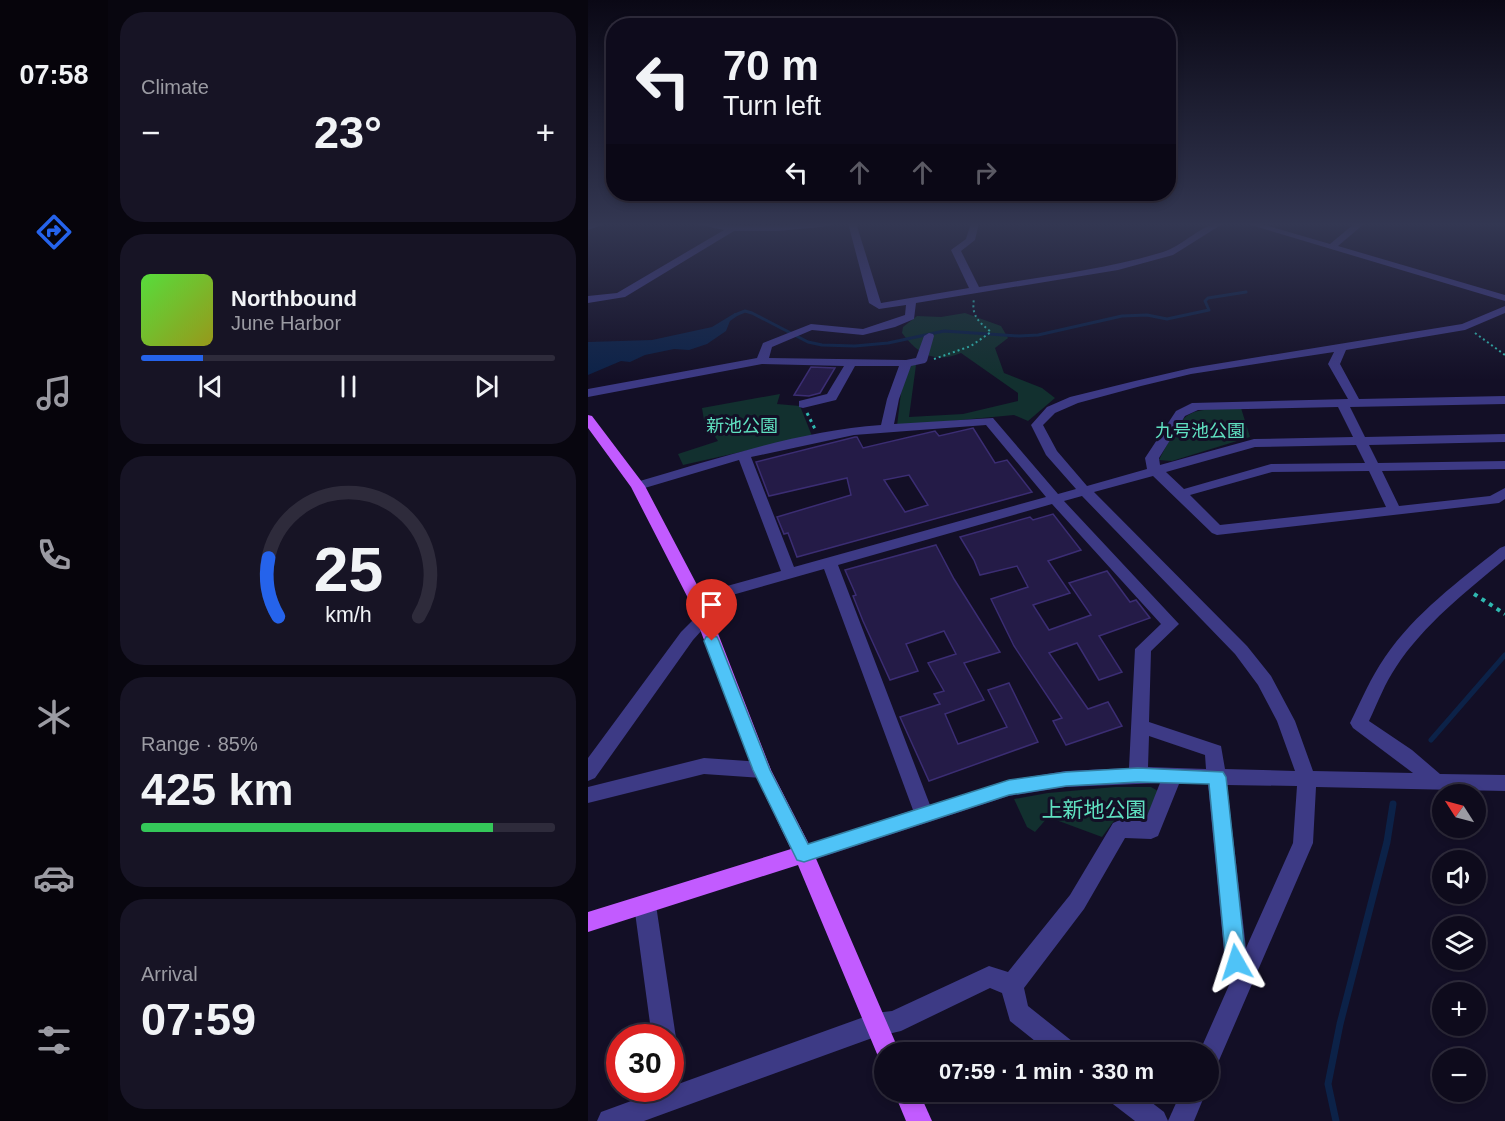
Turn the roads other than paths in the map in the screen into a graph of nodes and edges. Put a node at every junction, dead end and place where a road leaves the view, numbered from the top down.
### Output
1 (654, 275) edge
2 (866, 275) edge
3 (968, 275) edge
4 (1073, 275) edge
5 (1430, 275) edge
6 (976, 292) junction
7 (1505, 298) edge
8 (588, 300) edge
9 (911, 302) junction
10 (1505, 309) edge
11 (929, 336) dead end
12 (1342, 348) junction
13 (762, 362) junction
14 (851, 363) junction
15 (906, 363) junction
16 (588, 393) edge
17 (1505, 400) edge
18 (1349, 402) junction
19 (803, 404) road end
20 (588, 419) edge
21 (887, 429) junction
22 (1505, 438) edge
23 (1362, 441) junction
24 (744, 454) junction
25 (1505, 465) edge
26 (1373, 466) junction
27 (1154, 470) junction
28 (638, 486) junction
29 (1084, 490) junction
30 (1505, 492) edge
31 (1180, 494) junction
32 (1054, 498) junction
33 (1394, 509) junction
34 (1505, 551) edge
35 (829, 562) junction
36 (789, 573) junction
37 (697, 600) junction
38 (704, 620) junction
39 (1140, 726) junction
40 (762, 770) junction
41 (588, 773) edge
42 (1138, 775) junction
43 (1172, 777) junction
44 (1217, 777) junction
45 (1307, 779) junction
46 (1435, 781) junction
47 (1505, 783) edge
48 (588, 795) edge
49 (924, 814) junction
50 (804, 854) junction
51 (645, 905) junction
52 (588, 922) edge
53 (1241, 983) junction
54 (1012, 985) junction
55 (662, 1024) edge
56 (875, 1025) junction
57 (883, 1042) edge
58 (1055, 1042) edge
59 (1215, 1042) edge
60 (684, 1086) edge
61 (648, 1102) edge
62 (910, 1102) edge
63 (1131, 1102) edge
64 (1190, 1102) edge
65 (609, 1121) edge
66 (919, 1121) edge
67 (1155, 1121) edge
68 (1181, 1121) edge

1 - 8 street
2 - 9 street
3 - 6 street
4 - 6 street
5 - 7 street
6 - 9 street
9 - 13 street
10 - 12 street
11 - 15 street
12 - 18 street
12 - 29 street
13 - 14 street
13 - 16 street
14 - 15 street
14 - 19 street
15 - 21 street
17 - 18 street
18 - 23 street
18 - 27 street
20 - 28 main road
21 - 24 street
21 - 32 street
22 - 23 street
23 - 26 street
23 - 27 street
24 - 28 street
24 - 36 street
25 - 26 street
26 - 31 street
26 - 33 street
27 - 29 street
27 - 31 street
28 - 37 main road
29 - 32 street
29 - 45 street
30 - 33 street
31 - 33 street
32 - 35 street
32 - 39 street
34 - 46 street
35 - 36 street
35 - 49 street
36 - 37 street
37 - 38 main road
38 - 40 main road
38 - 41 street
39 - 42 street
39 - 44 street
40 - 48 street
40 - 50 main road
42 - 43 street
42 - 49 street
43 - 44 street
43 - 54 street
44 - 45 street
44 - 53 street
45 - 46 street
45 - 53 street
46 - 47 street
49 - 50 street
50 - 51 main road
50 - 56 main road
51 - 52 main road
51 - 55 street
53 - 59 street
54 - 56 street
54 - 58 street
56 - 57 main road
56 - 60 street
61 - 65 street
62 - 66 main road
63 - 67 street
64 - 68 street

